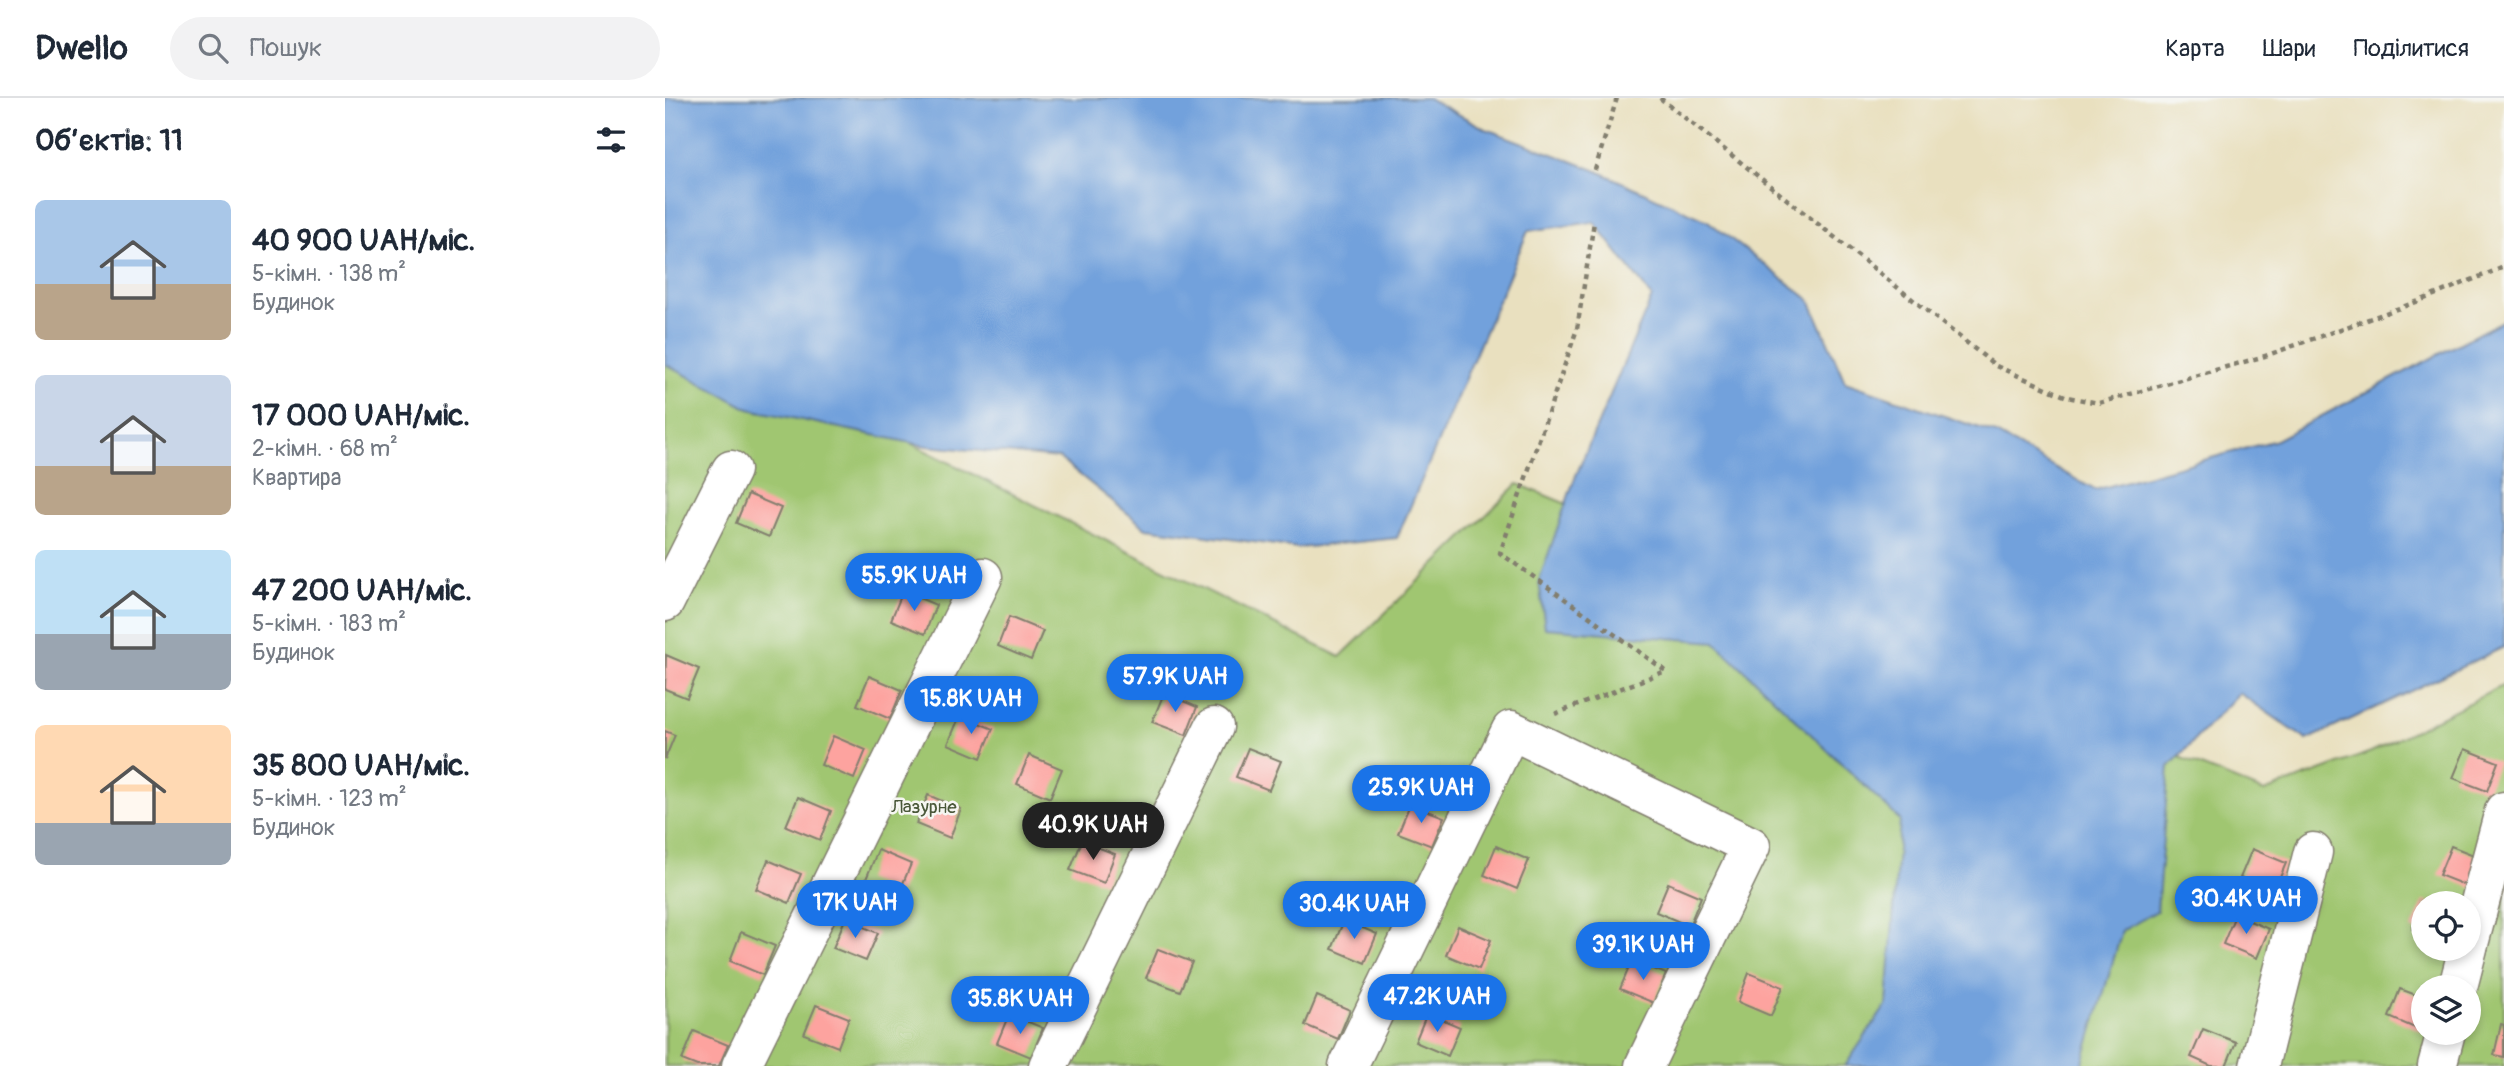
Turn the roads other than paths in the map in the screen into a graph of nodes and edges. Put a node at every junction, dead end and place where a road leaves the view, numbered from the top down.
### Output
1 (731, 470) dead end
2 (983, 578) dead end
3 (665, 602) edge
4 (1214, 727) dead end
5 (2504, 811) edge
6 (2313, 852) dead end
7 (2481, 900) edge
8 (2443, 1045) edge
9 (741, 1066) edge
10 (1048, 1066) edge
11 (1348, 1066) edge
12 (1644, 1066) edge
13 (2259, 1066) edge
14 (2437, 1066) edge

1 - 3 street
2 - 9 street
4 - 10 street
5 - 7 street
6 - 13 street
8 - 14 street
11 - 12 street

